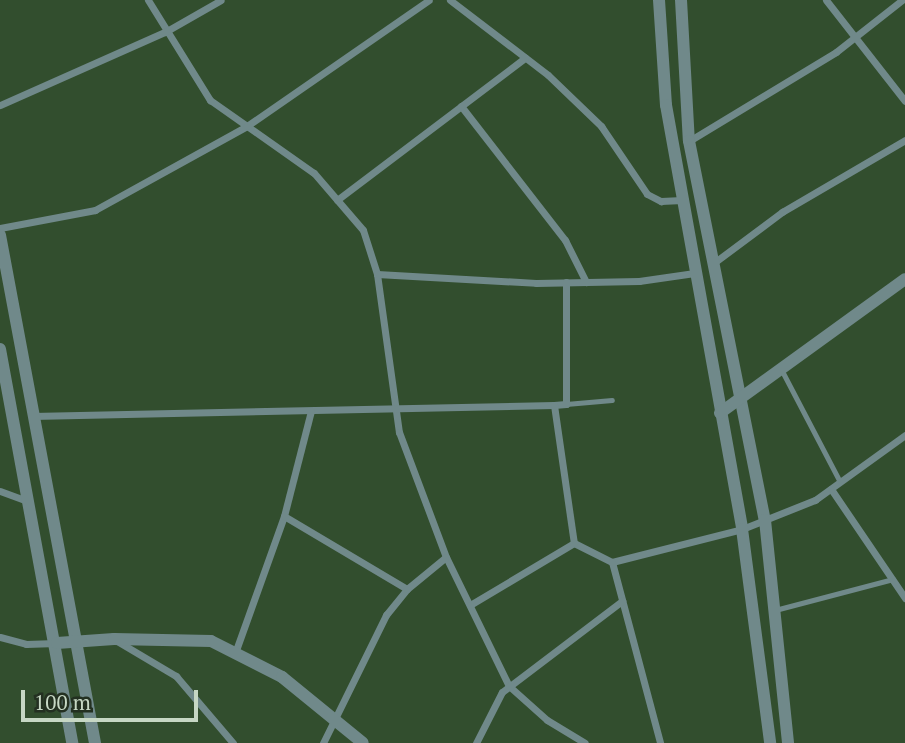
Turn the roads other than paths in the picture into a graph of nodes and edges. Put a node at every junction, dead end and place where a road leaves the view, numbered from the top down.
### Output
1 (148, 0) edge
2 (221, 0) edge
3 (429, 0) edge
4 (450, 0) edge
5 (659, 0) edge
6 (681, 0) edge
7 (826, 0) edge
8 (902, 0) edge
9 (165, 32) junction
10 (855, 37) junction
11 (525, 58) junction
12 (905, 101) edge
13 (0, 105) edge
14 (461, 106) junction
15 (247, 125) junction
16 (905, 140) edge
17 (690, 141) junction
18 (337, 200) junction
19 (682, 200) junction
20 (0, 228) edge
21 (0, 235) edge
22 (715, 261) junction
23 (694, 273) junction
24 (377, 274) junction
25 (905, 279) edge
26 (566, 282) junction
27 (586, 282) junction
28 (0, 349) edge
29 (782, 371) junction
30 (612, 400) dead end
31 (743, 400) junction
32 (566, 404) junction
33 (554, 405) junction
34 (396, 410) junction
35 (311, 411) junction
36 (720, 413) junction
37 (31, 416) junction
38 (905, 435) edge
39 (841, 482) junction
40 (831, 489) junction
41 (0, 491) edge
42 (27, 501) junction
43 (284, 516) junction
44 (765, 520) junction
45 (743, 529) junction
46 (574, 543) junction
47 (446, 557) junction
48 (611, 562) junction
49 (892, 579) junction
50 (407, 589) junction
51 (905, 598) edge
52 (622, 601) junction
53 (470, 605) junction
54 (775, 610) junction
55 (0, 637) edge
56 (77, 639) junction
57 (114, 639) junction
58 (57, 643) junction
59 (235, 653) junction
60 (509, 686) junction
61 (335, 720) junction
62 (72, 743) edge
63 (95, 743) edge
64 (233, 743) edge
65 (323, 743) edge
66 (363, 743) edge
67 (476, 743) edge
68 (585, 743) edge
69 (660, 743) edge
70 (770, 743) edge
71 (788, 743) edge

1 - 9 street
2 - 9 street
3 - 15 street
4 - 11 street
5 - 19 street
6 - 17 street
7 - 10 street
8 - 10 street
9 - 13 street
9 - 15 street
10 - 12 street
10 - 17 street
11 - 14 street
11 - 19 street
14 - 18 street
14 - 27 street
15 - 18 street
15 - 20 street
16 - 22 street
17 - 22 street
18 - 24 street
19 - 23 street
21 - 37 street
22 - 31 street
23 - 27 street
23 - 36 street
24 - 26 street
24 - 34 street
25 - 29 street
26 - 27 street
26 - 32 street
28 - 42 street
29 - 31 street
29 - 39 lane
30 - 32 lane
31 - 36 street
31 - 44 street
32 - 33 street
33 - 34 street
33 - 46 street
34 - 35 street
34 - 47 street
35 - 37 street
35 - 43 street
36 - 45 street
37 - 56 street
38 - 39 street
39 - 40 street
40 - 44 street
40 - 49 street
41 - 42 street
42 - 58 street
43 - 50 street
43 - 59 street
44 - 45 street
44 - 54 street
45 - 48 street
45 - 70 street
46 - 48 street
46 - 53 street
47 - 50 street
47 - 53 street
48 - 52 street
49 - 51 street
49 - 54 lane
50 - 61 street
52 - 60 street
52 - 69 street
53 - 60 street
54 - 71 street
55 - 58 street
56 - 57 street
56 - 58 street
56 - 63 street
57 - 59 street
57 - 64 street
58 - 62 street
59 - 61 street
60 - 67 street
60 - 68 street
61 - 65 street
61 - 66 street

